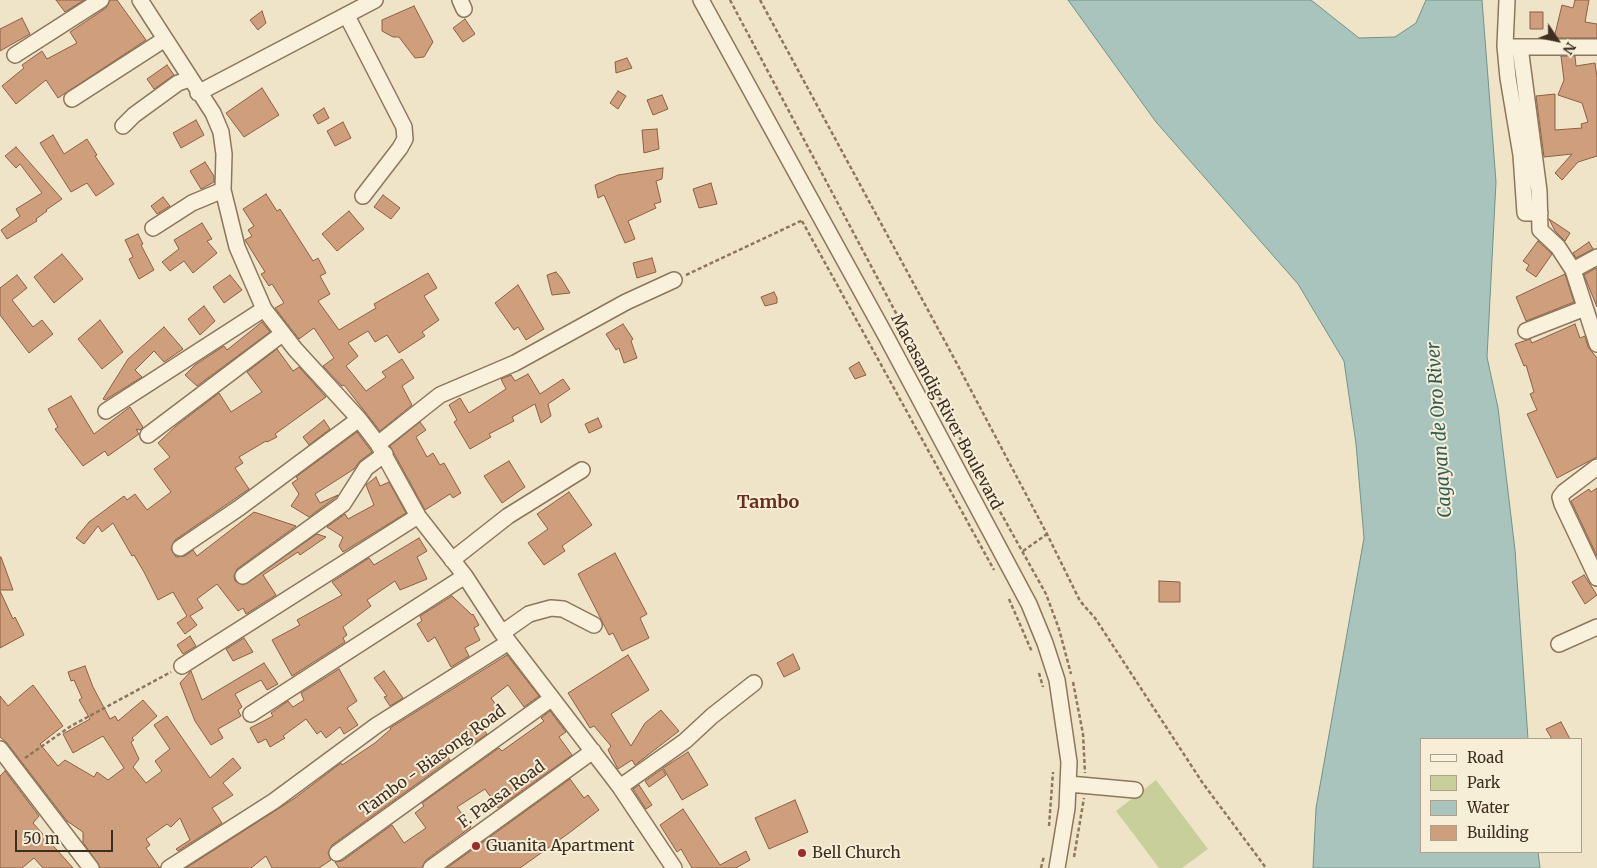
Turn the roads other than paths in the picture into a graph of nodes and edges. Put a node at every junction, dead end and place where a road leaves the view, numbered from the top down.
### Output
1 (101, 0) edge
2 (140, 0) edge
3 (375, 0) edge
4 (701, 0) edge
5 (1507, 0) edge
6 (347, 16) junction
7 (165, 40) junction
8 (1513, 47) junction
9 (1597, 47) edge
10 (15, 55) dead end
11 (190, 78) junction
12 (198, 93) junction
13 (72, 99) dead end
14 (123, 126) dead end
15 (223, 190) junction
16 (363, 196) dead end
17 (153, 228) dead end
18 (1597, 257) edge
19 (1573, 270) junction
20 (674, 280) road end
21 (1585, 308) junction
22 (264, 309) junction
23 (1526, 331) dead end
24 (282, 334) junction
25 (1597, 344) edge
26 (106, 411) dead end
27 (359, 419) junction
28 (148, 435) dead end
29 (381, 449) junction
30 (1597, 467) edge
31 (582, 470) dead end
32 (418, 516) junction
33 (180, 548) dead end
34 (452, 560) junction
35 (244, 576) dead end
36 (465, 576) junction
37 (1597, 578) edge
38 (594, 625) dead end
39 (1597, 627) edge
40 (506, 638) junction
41 (1559, 644) dead end
42 (182, 666) road end
43 (754, 683) dead end
44 (551, 699) junction
45 (251, 714) dead end
46 (0, 749) edge
47 (593, 751) junction
48 (1069, 784) junction
49 (620, 787) junction
50 (1134, 790) dead end
51 (337, 853) dead end
52 (91, 868) edge
53 (169, 868) edge
54 (431, 868) edge
55 (674, 868) edge
56 (1056, 868) edge

1 - 10 street
2 - 7 street
3 - 6 street
4 - 48 street, Macasandig River Boulevard
5 - 8 street
6 - 12 street
6 - 16 street
7 - 11 street
7 - 13 street
8 - 9 street
8 - 19 street
11 - 12 street
11 - 14 street
12 - 15 street
15 - 17 street
15 - 22 street
18 - 19 street
19 - 21 street
20 - 29 street
21 - 23 street
21 - 25 street
22 - 24 street
22 - 26 street
24 - 27 street
24 - 28 street
27 - 29 street
27 - 33 street
29 - 32 street
29 - 35 street
30 - 37 street
31 - 34 street
32 - 34 street
32 - 42 street
34 - 36 street
36 - 40 street
36 - 45 street
38 - 40 street
39 - 41 street
40 - 44 street
40 - 53 street
43 - 49 street
44 - 47 street
44 - 51 street, Tambo - Biasong Road
46 - 52 street
47 - 49 street
47 - 54 street, F. Paasa Road
48 - 50 street
48 - 56 street, Macasandig River Boulevard
49 - 55 street

